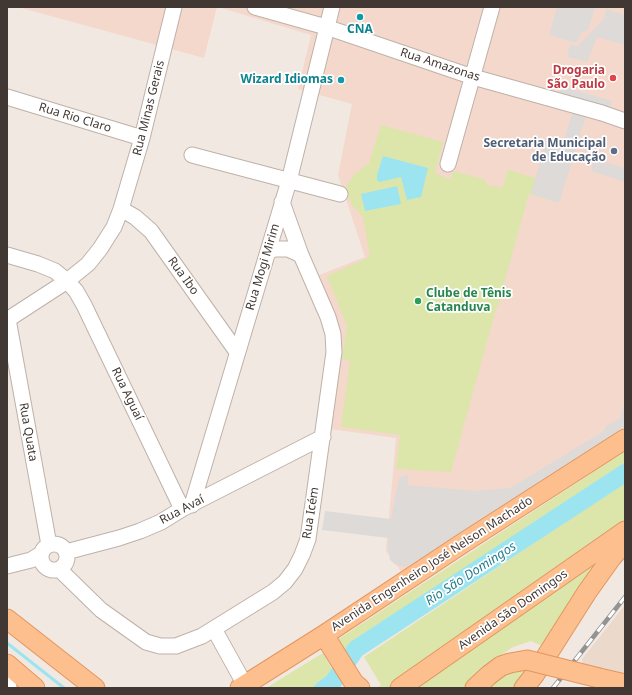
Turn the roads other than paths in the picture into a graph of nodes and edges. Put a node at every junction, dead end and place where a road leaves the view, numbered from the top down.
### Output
1 (174, 7) edge
2 (255, 7) edge
3 (332, 7) edge
4 (492, 7) edge
5 (326, 27) junction
6 (473, 76) junction
7 (7, 97) edge
8 (625, 121) edge
9 (142, 138) junction
10 (192, 155) dead end
11 (448, 164) dead end
12 (289, 181) junction
13 (340, 194) dead end
14 (282, 202) junction
15 (121, 209) junction
16 (268, 252) junction
17 (7, 255) edge
18 (301, 255) junction
19 (67, 281) junction
20 (8, 319) edge
21 (237, 352) junction
22 (323, 436) junction
23 (625, 439) edge
24 (293, 452) junction
25 (318, 465) junction
26 (187, 507) junction
27 (625, 531) edge
28 (625, 542) edge
29 (66, 552) junction
30 (41, 556) junction
31 (7, 566) edge
32 (59, 569) junction
33 (7, 620) edge
34 (214, 629) junction
35 (328, 641) junction
36 (7, 664) edge
37 (7, 675) edge
38 (625, 684) edge
39 (29, 686) edge
40 (356, 686) edge
41 (242, 687) edge
42 (9, 688) edge
43 (95, 688) edge
44 (400, 688) edge
45 (475, 688) edge
46 (524, 688) edge

1 - 9 street, Rua Minas Gerais
2 - 5 street, Rua Amazonas
3 - 5 street, Rua Mogi Mirim
4 - 6 street
5 - 6 street, Rua Amazonas
5 - 12 street, Rua Mogi Mirim
6 - 8 street, Rua Amazonas
6 - 11 street
7 - 9 street, Rua Rio Claro
9 - 15 street, Rua Minas Gerais
10 - 12 street
12 - 13 street
12 - 14 street, Rua Mogi Mirim
14 - 16 street, Rua Mogi Mirim
14 - 18 street, Rua Icém
15 - 19 street, Rua Minas Gerais
15 - 21 street, Rua Ibo
16 - 18 street
16 - 21 street, Rua Mogi Mirim
17 - 19 street, Rua Aguaí
18 - 22 street, Rua Icém
19 - 20 street, Rua Minas Gerais
19 - 26 street, Rua Aguaí
20 - 30 street, Rua Quata
21 - 26 street, Rua Mogi Mirim
22 - 24 street, Rua Avaí
22 - 25 street, Rua Icém
23 - 35 main road, Avenida Engenheiro José Nelson Machado
24 - 25 street
24 - 26 street, Rua Avaí
25 - 34 street, Rua Icém
26 - 29 street, Rua Avaí
27 - 44 main road, Avenida São Domingos
28 - 46 main road
29 - 30 street
29 - 32 street
30 - 31 street
30 - 32 street
32 - 34 street, Rua Icém
33 - 43 main road
34 - 41 street
35 - 40 main road
35 - 41 main road, Avenida Engenheiro José Nelson Machado
36 - 39 main road
37 - 42 street
38 - 45 main road, bridge

